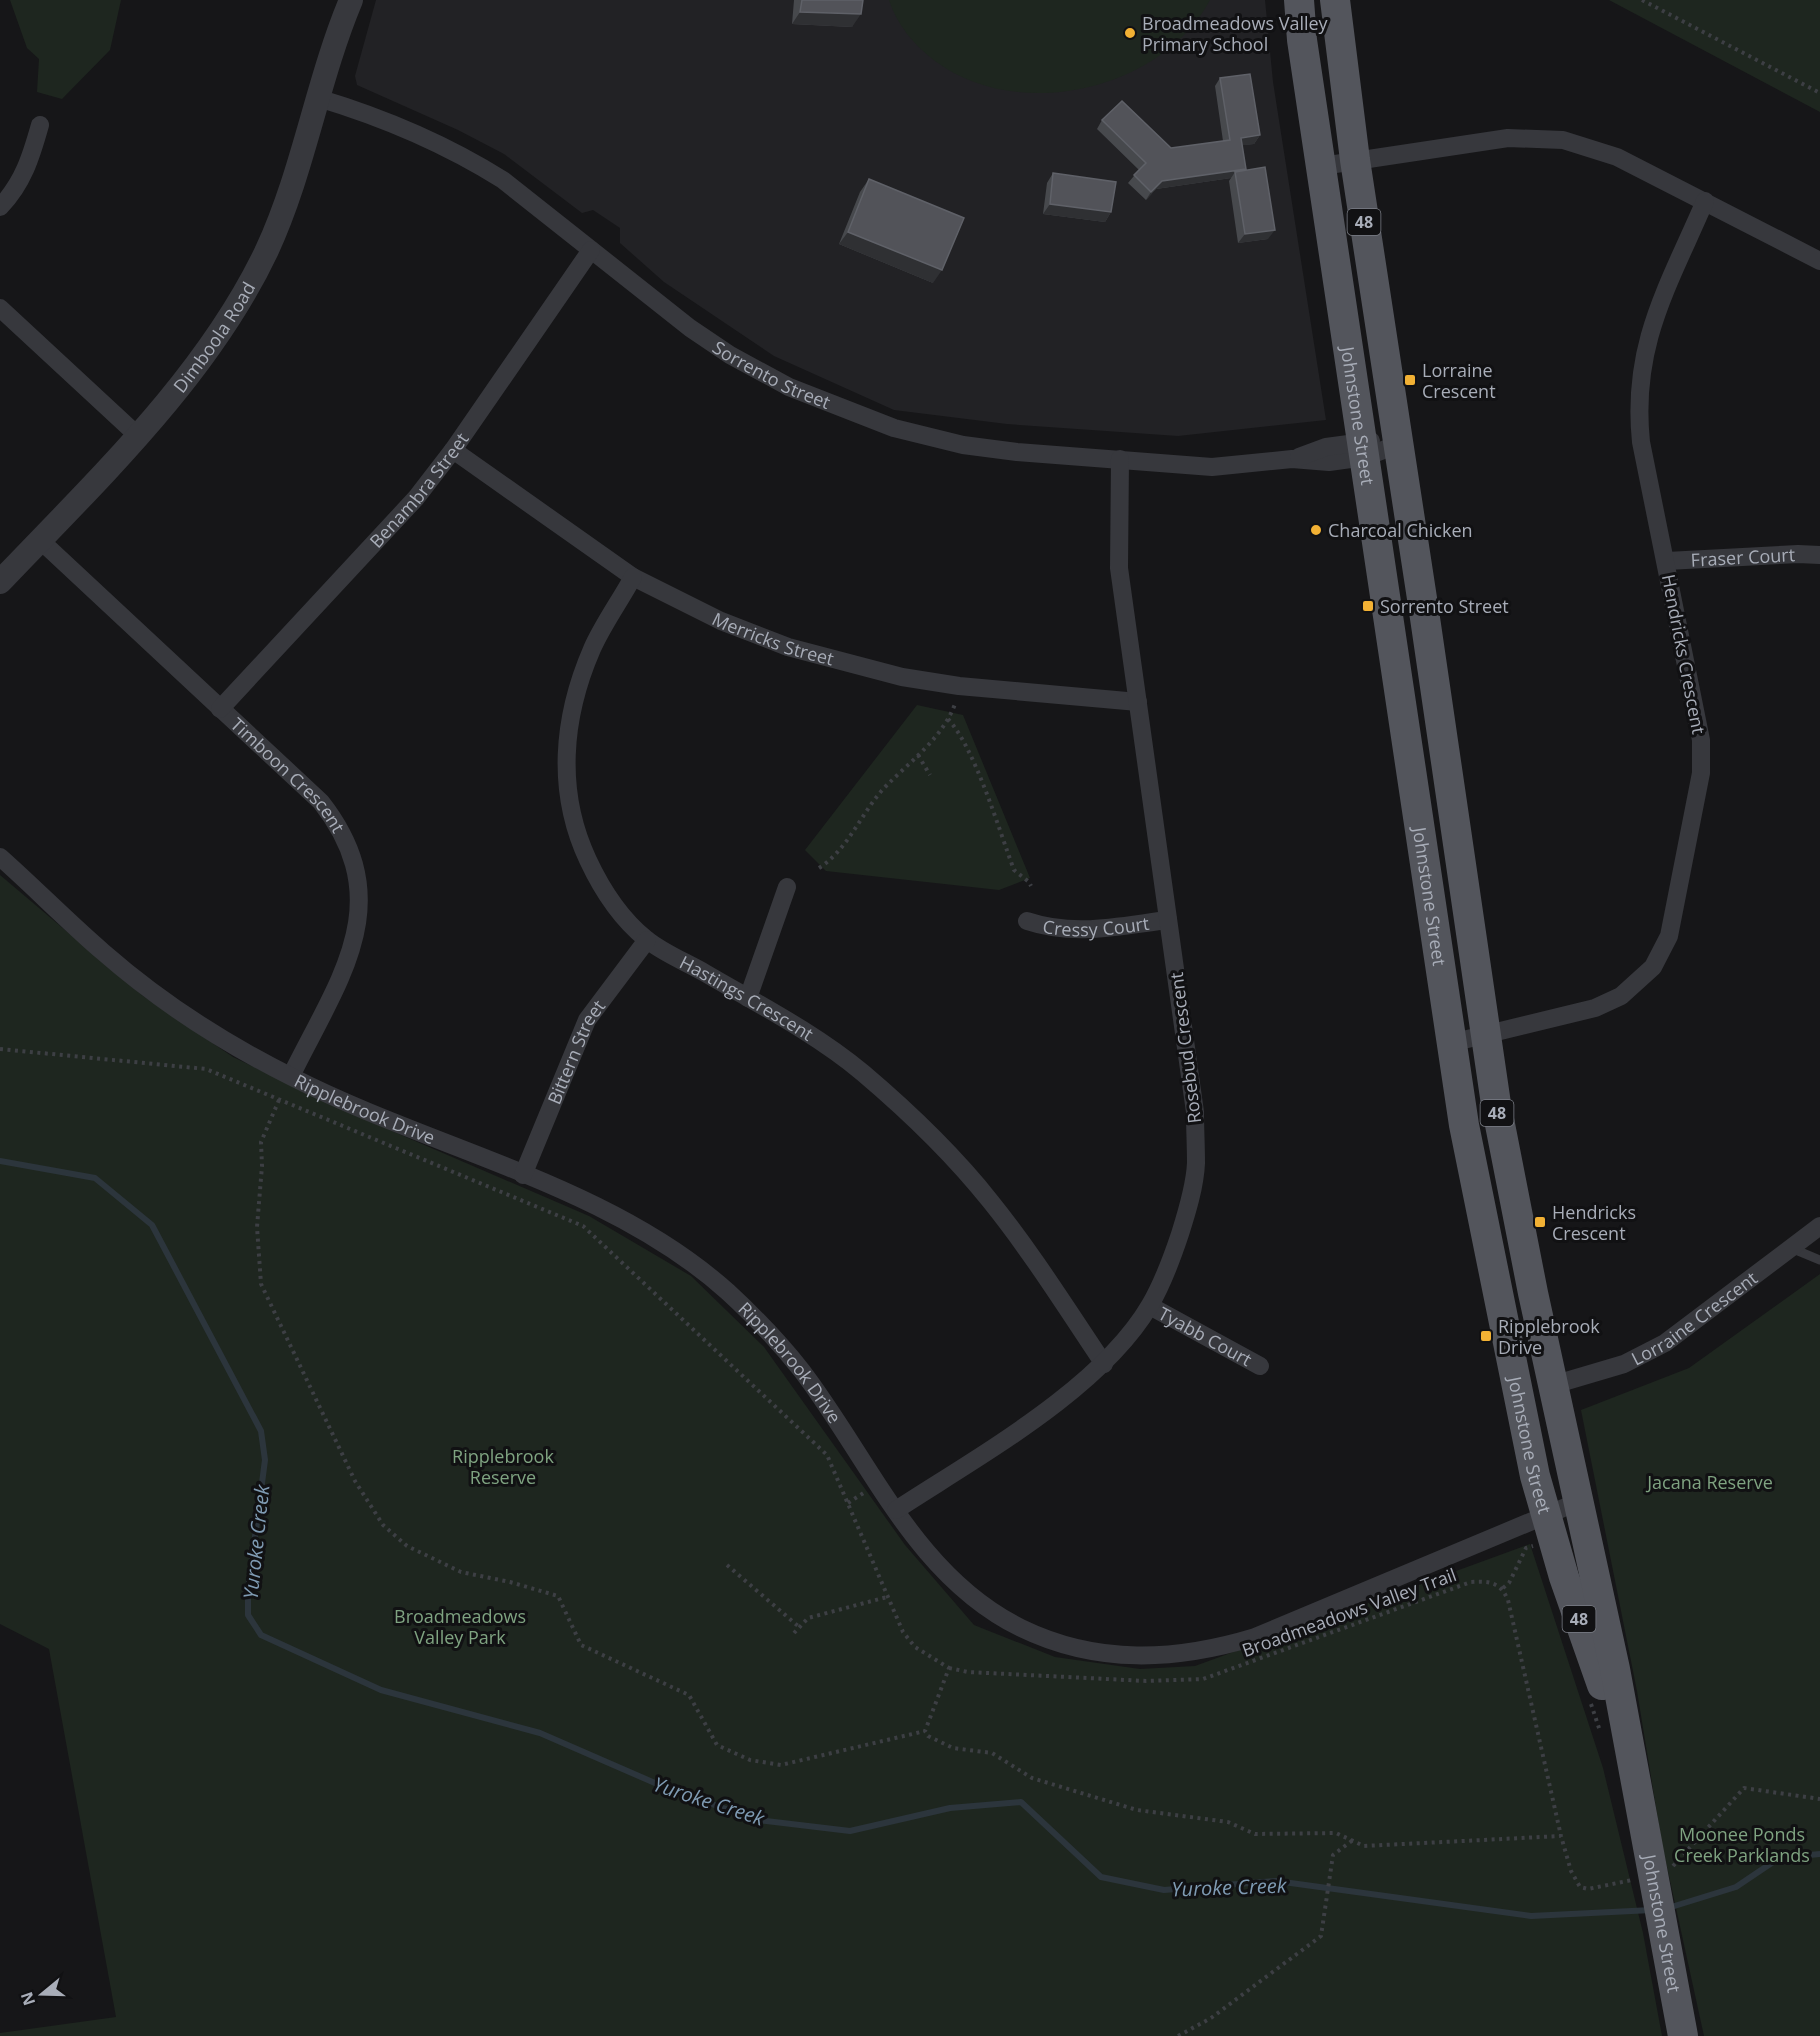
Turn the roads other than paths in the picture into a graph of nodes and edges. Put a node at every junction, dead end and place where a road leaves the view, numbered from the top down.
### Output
1 (338, 0) edge
2 (351, 0) edge
3 (1299, 0) edge
4 (1335, 0) edge
5 (336, 37) junction
6 (318, 98) junction
7 (40, 125) dead end
8 (1355, 160) junction
9 (1322, 166) junction
10 (1705, 201) junction
11 (0, 207) edge
12 (591, 250) junction
13 (1820, 261) edge
14 (0, 308) edge
15 (137, 435) junction
16 (1399, 444) junction
17 (1364, 448) junction
18 (453, 450) junction
19 (1120, 459) junction
20 (40, 540) junction
21 (1820, 555) edge
22 (1667, 561) junction
23 (633, 577) junction
24 (0, 582) edge
25 (1138, 702) junction
26 (220, 709) junction
27 (0, 857) edge
28 (787, 887) dead end
29 (1168, 920) junction
30 (1027, 921) dead end
31 (647, 940) junction
32 (748, 998) junction
33 (1485, 1035) junction
34 (1451, 1043) junction
35 (291, 1077) junction
36 (523, 1175) junction
37 (1820, 1226) edge
38 (1791, 1248) junction
39 (1820, 1260) edge
40 (1150, 1306) junction
41 (1104, 1364) junction
42 (1260, 1366) dead end
43 (1553, 1385) junction
44 (1580, 1502) junction
45 (896, 1510) junction
46 (1546, 1514) junction
47 (1633, 1776) junction
48 (1683, 2036) edge

1 - 5 street, Dimboola Road
2 - 5 street, Dimboola Road
3 - 9 main road, Johnstone Street / 48
4 - 8 main road, Johnstone Street / 48
5 - 6 street, Dimboola Road
6 - 12 street, Sorrento Street
6 - 15 street, Dimboola Road
7 - 11 street
8 - 9 street
8 - 10 street
8 - 16 main road, Johnstone Street / 48
9 - 17 main road, Johnstone Street / 48
10 - 13 street
10 - 22 street, Hendricks Crescent
12 - 18 street, Benambra Street
12 - 19 street, Sorrento Street
14 - 15 street
15 - 20 street, Dimboola Road
16 - 17 street, Sorrento Street
16 - 33 main road, Johnstone Street / 48
17 - 19 street, Sorrento Street
17 - 34 main road, Johnstone Street / 48
18 - 23 street, Merricks Street
18 - 26 street, Benambra Street
19 - 25 street, Rosebud Crescent
20 - 24 street, Dimboola Road
20 - 26 street, Timboon Crescent
21 - 22 street, Fraser Court
22 - 33 street, Hendricks Crescent
23 - 25 street, Merricks Street
23 - 31 street, Hastings Crescent
25 - 29 street, Rosebud Crescent
26 - 35 street, Timboon Crescent
27 - 35 street, Ripplebrook Drive
28 - 32 street
29 - 30 street, Cressy Court
29 - 40 street, Rosebud Crescent
31 - 32 street, Hastings Crescent
31 - 36 street, Bittern Street
32 - 41 street, Hastings Crescent
33 - 34 street, Hendricks Crescent
33 - 43 main road, Johnstone Street / 48
34 - 46 main road, Johnstone Street / 48
35 - 36 street, Ripplebrook Drive
36 - 45 street, Ripplebrook Drive
37 - 38 street, Lorraine Crescent
38 - 39 lane
38 - 43 street, Lorraine Crescent
40 - 41 street, Rosebud Crescent
40 - 42 street, Tyabb Court
41 - 45 street, Rosebud Crescent
43 - 44 main road, Johnstone Street / 48
44 - 46 street, Ripplebrook Drive
44 - 47 main road, Johnstone Street / 48
45 - 46 street, Ripplebrook Drive
46 - 47 main road, Johnstone Street / 48
47 - 48 main road, Johnstone Street / 48

